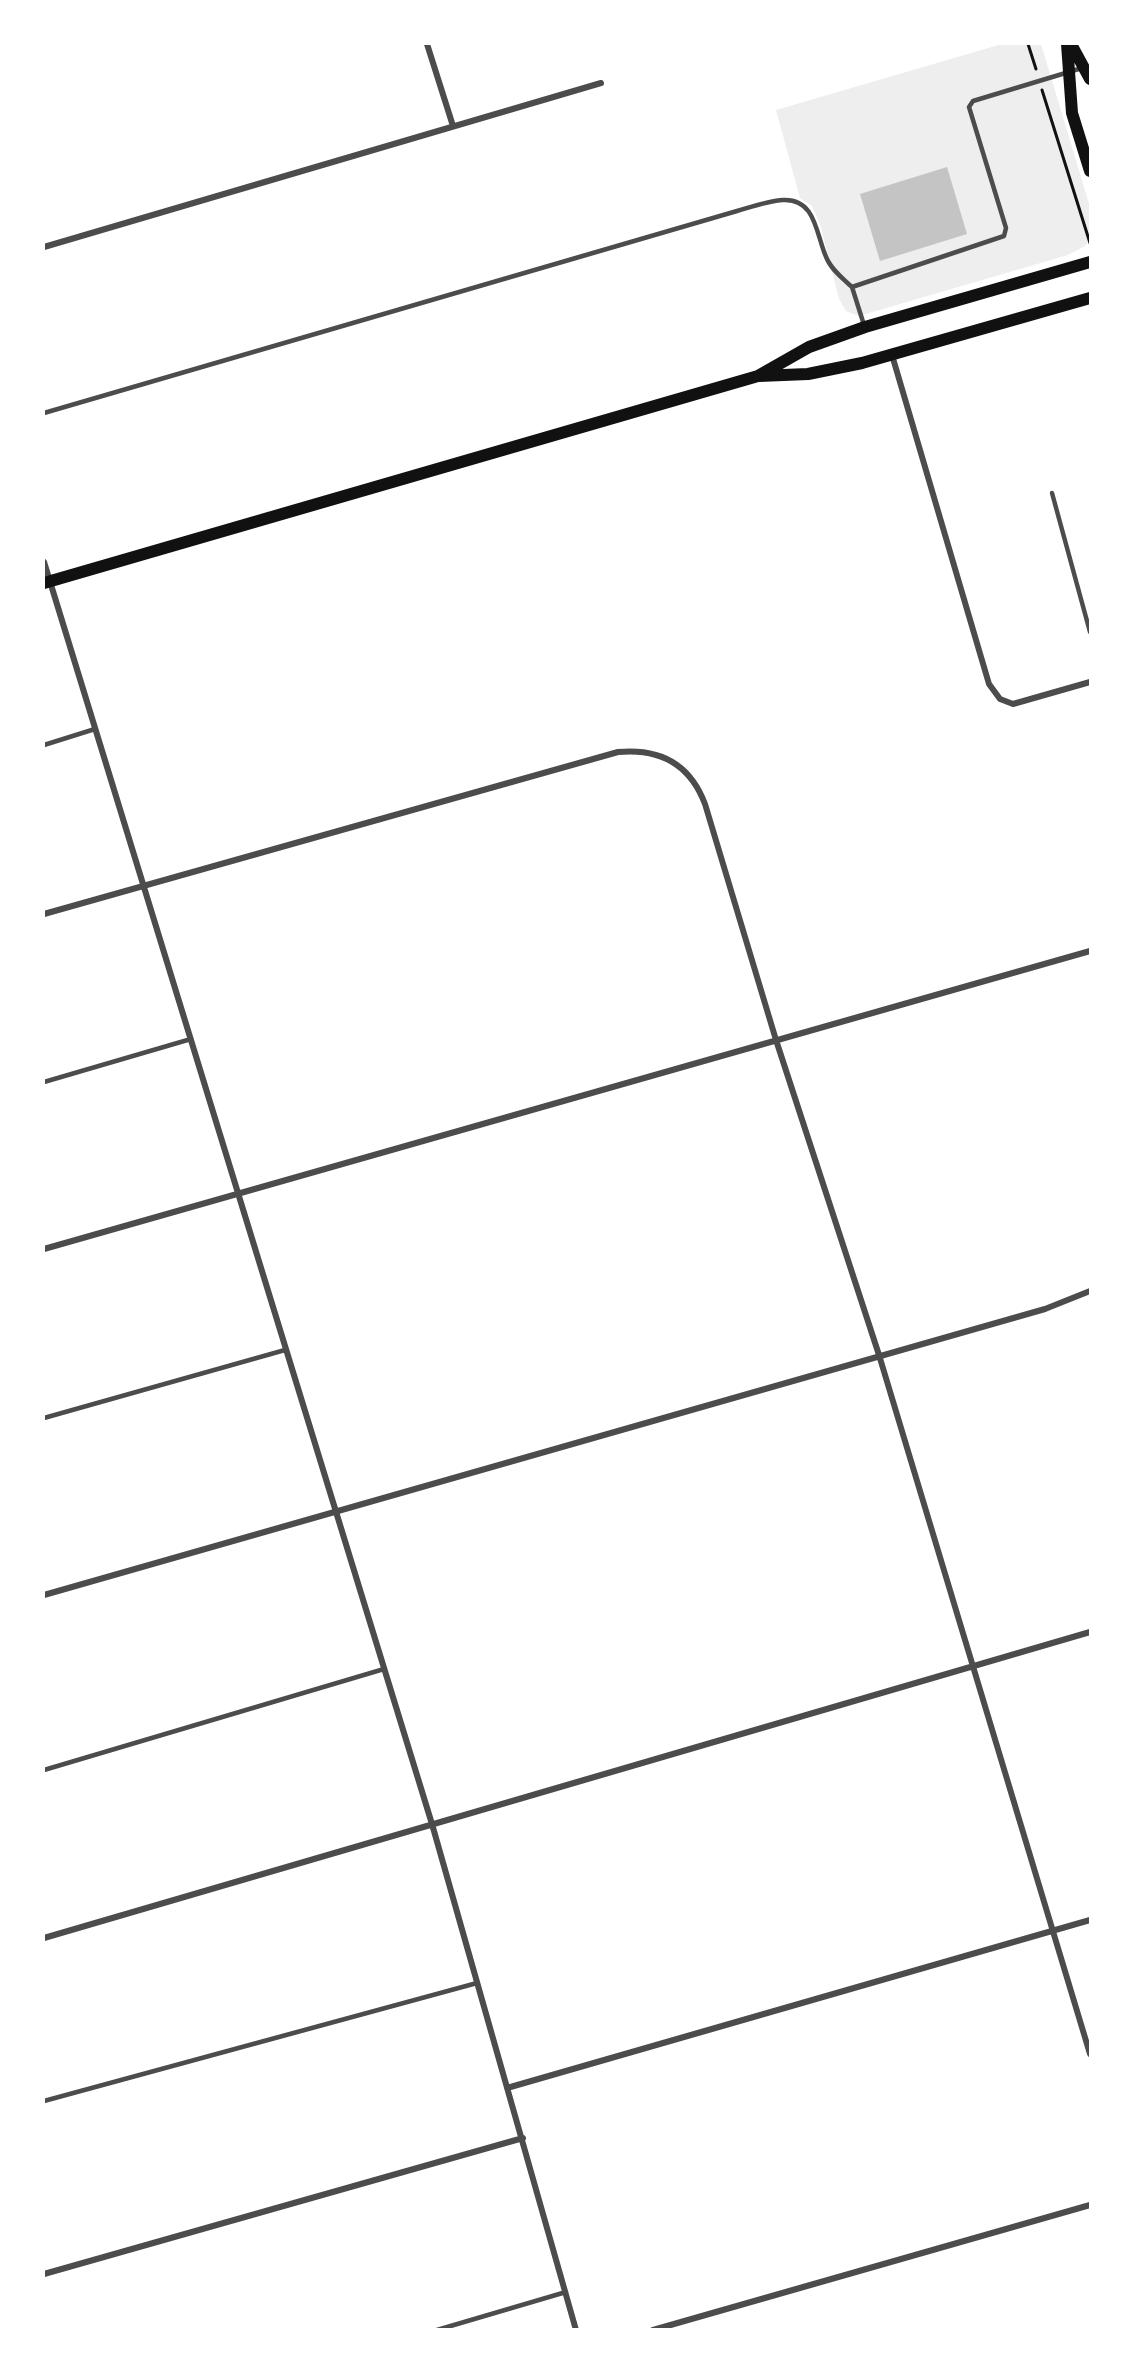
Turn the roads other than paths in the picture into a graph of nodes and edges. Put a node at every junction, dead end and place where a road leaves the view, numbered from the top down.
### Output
1 (427, 44) edge
2 (1069, 44) edge
3 (1084, 68) junction
4 (1069, 72) junction
5 (1090, 79) edge
6 (601, 83) dead end
7 (453, 126) junction
8 (1090, 171) edge
9 (44, 247) edge
10 (1090, 262) edge
11 (852, 287) junction
12 (1090, 298) edge
13 (865, 327) junction
14 (891, 354) junction
15 (758, 376) junction
16 (44, 413) edge
17 (1052, 493) dead end
18 (44, 562) edge
19 (47, 582) edge
20 (1090, 632) edge
21 (1090, 682) edge
22 (95, 729) junction
23 (44, 745) edge
24 (144, 885) junction
25 (44, 914) edge
26 (1090, 951) edge
27 (191, 1039) junction
28 (776, 1040) junction
29 (44, 1082) edge
30 (238, 1193) junction
31 (44, 1249) edge
32 (1090, 1291) edge
33 (285, 1350) junction
34 (879, 1355) junction
35 (44, 1418) edge
36 (335, 1512) junction
37 (44, 1595) edge
38 (1090, 1632) edge
39 (973, 1666) junction
40 (384, 1669) junction
41 (44, 1770) edge
42 (432, 1824) junction
43 (1090, 1920) edge
44 (1053, 1930) junction
45 (44, 1938) edge
46 (477, 1983) junction
47 (1090, 2054) edge
48 (507, 2088) junction
49 (44, 2101) edge
50 (523, 2138) junction
51 (1090, 2205) edge
52 (44, 2274) edge
53 (566, 2292) junction
54 (437, 2330) edge
55 (576, 2330) edge
56 (653, 2330) edge

1 - 7 street
2 - 3 main road
2 - 4 main road
3 - 4 lane
3 - 5 main road
4 - 8 main road
4 - 11 lane
6 - 7 street
7 - 9 street
10 - 13 main road
11 - 13 lane
11 - 16 lane
12 - 14 main road
13 - 15 main road
14 - 15 main road
14 - 21 street
15 - 19 main road
17 - 20 lane
18 - 19 street
19 - 22 street
22 - 23 lane
22 - 24 street
24 - 25 street
24 - 27 street
24 - 28 street
26 - 28 street
27 - 29 lane
27 - 30 street
28 - 30 street
28 - 34 street
30 - 31 street
30 - 33 street
32 - 34 street
33 - 35 lane
33 - 36 street
34 - 36 street
34 - 39 street
36 - 37 street
36 - 40 street
38 - 39 street
39 - 42 street
39 - 44 street
40 - 41 lane
40 - 42 street
42 - 45 street
42 - 46 street
43 - 44 street
44 - 47 street
44 - 48 street
46 - 48 street
46 - 49 lane
48 - 50 street
50 - 52 street
50 - 53 street
51 - 56 street
53 - 54 lane
53 - 55 street

